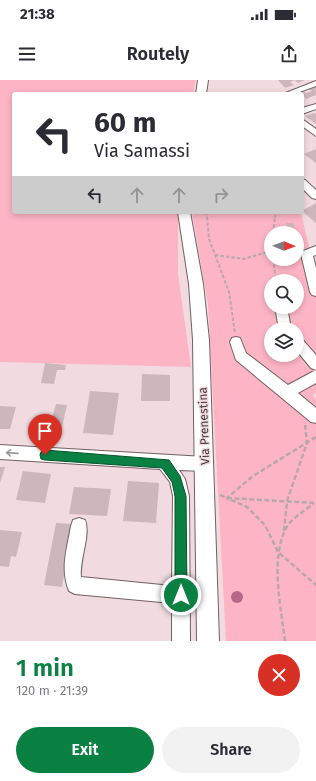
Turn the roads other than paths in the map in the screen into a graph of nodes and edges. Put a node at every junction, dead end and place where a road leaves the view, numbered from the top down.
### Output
1 (203, 80) edge
2 (316, 83) edge
3 (201, 92) edge
4 (292, 92) edge
5 (316, 106) edge
6 (304, 110) edge
7 (304, 124) edge
8 (316, 133) edge
9 (304, 184) edge
10 (316, 196) edge
11 (184, 214) edge
12 (316, 250) edge
13 (316, 292) edge
14 (236, 342) road end
15 (304, 350) edge
16 (316, 364) edge
17 (316, 376) edge
18 (287, 392) junction
19 (316, 417) edge
20 (0, 452) edge
21 (165, 463) junction
22 (205, 464) junction
23 (79, 526) dead end
24 (181, 595) junction
25 (181, 641) edge
26 (208, 641) edge

1 - 3 main road
2 - 4 street
5 - 6 street
7 - 8 street
9 - 10 street
11 - 22 main road, Via Prenestina
12 - 13 street
14 - 18 street
15 - 16 street
17 - 18 street
18 - 19 street
21 -> 20 street
21 - 22 street
21 - 24 street
22 - 26 main road, Via Prenestina
23 - 24 street
24 - 25 street

